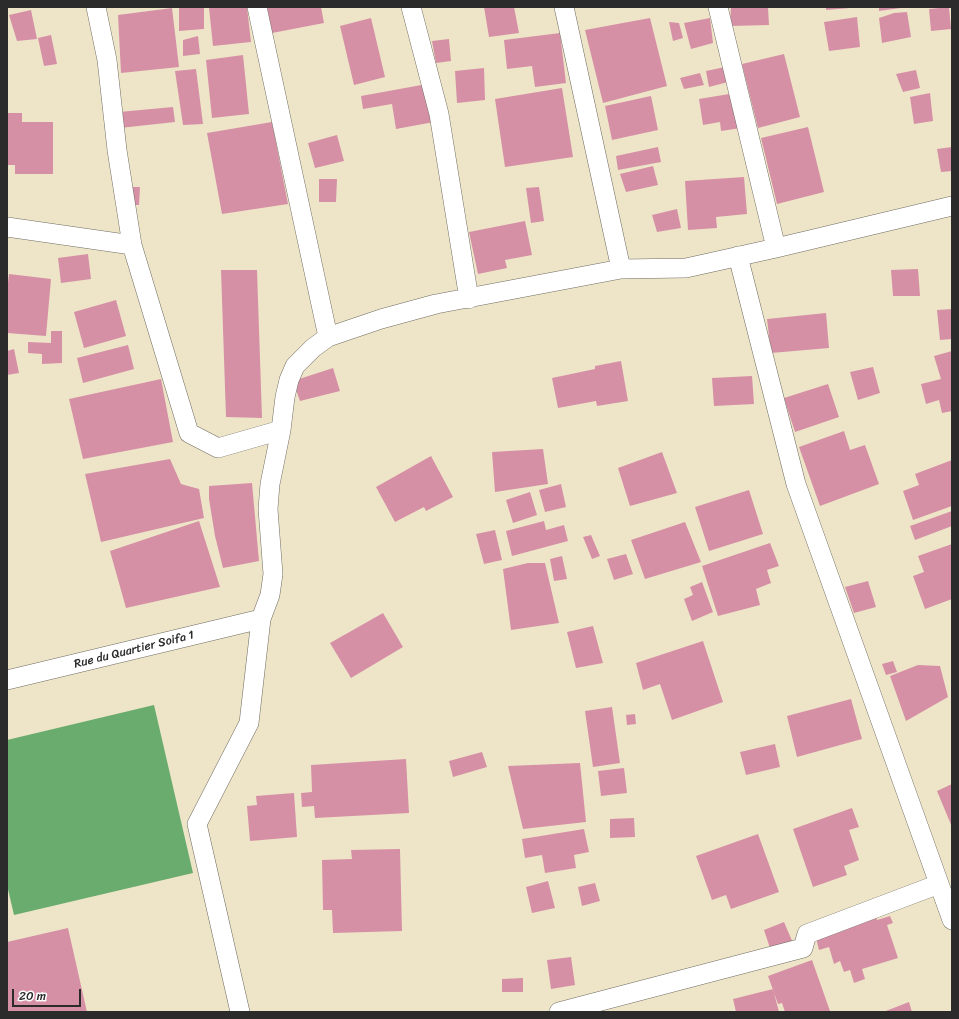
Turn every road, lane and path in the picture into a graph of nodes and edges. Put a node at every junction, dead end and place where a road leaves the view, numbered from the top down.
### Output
1 (96, 7) edge
2 (257, 7) edge
3 (411, 7) edge
4 (564, 7) edge
5 (718, 7) edge
6 (952, 206) edge
7 (7, 227) edge
8 (132, 245) junction
9 (776, 248) junction
10 (738, 256) junction
11 (621, 269) junction
12 (469, 298) junction
13 (328, 337) junction
14 (281, 430) junction
15 (261, 619) junction
16 (7, 680) edge
17 (939, 884) junction
18 (952, 920) edge
19 (240, 1012) edge
20 (559, 1012) edge

1 - 8 street
2 - 13 street
3 - 12 street
4 - 11 street
5 - 9 street
6 - 9 street
7 - 8 street
8 - 14 street
9 - 10 street
10 - 11 street
10 - 17 street
11 - 12 street
12 - 13 street
13 - 14 street
14 - 15 street
15 - 16 street, Rue du Quartier Soifa 1
15 - 19 street
17 - 18 street
17 - 20 street

